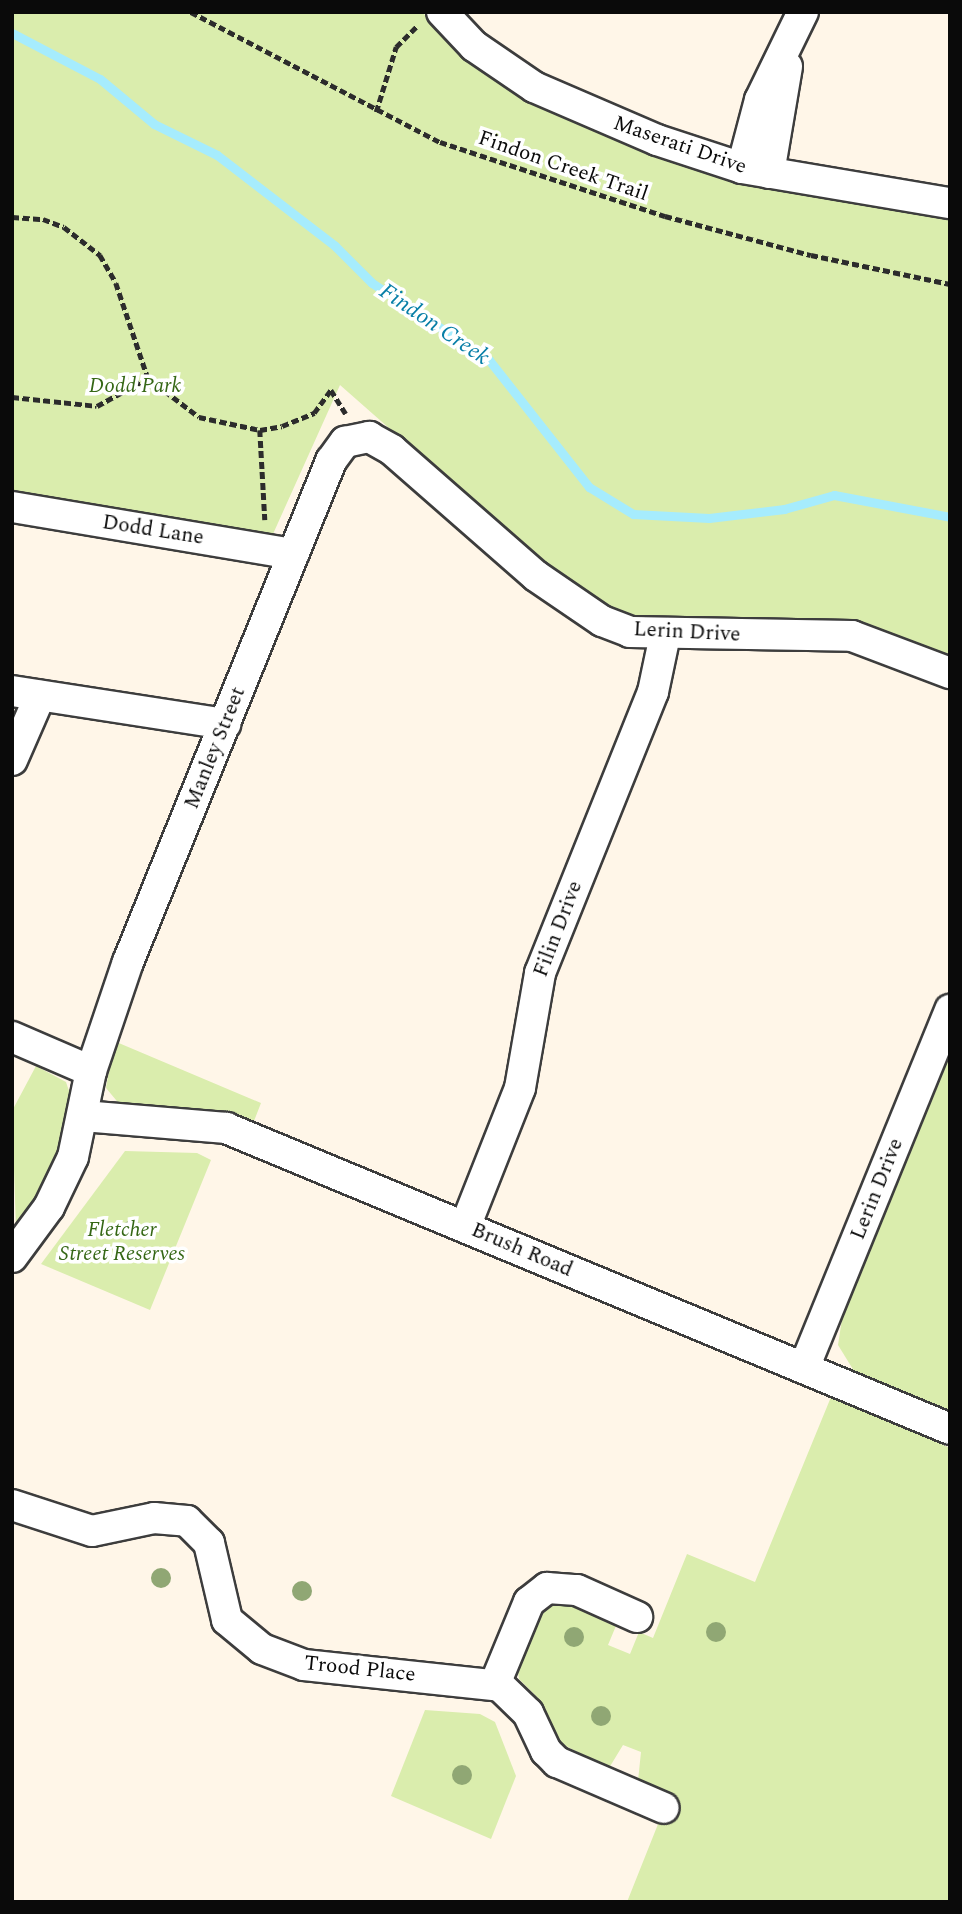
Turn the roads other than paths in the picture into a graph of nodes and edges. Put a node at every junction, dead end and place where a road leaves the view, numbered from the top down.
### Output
1 (434, 15) edge
2 (797, 26) edge
3 (756, 171) junction
4 (950, 203) edge
5 (357, 437) joint
6 (12, 507) edge
7 (293, 554) junction
8 (665, 635) junction
9 (950, 673) edge
10 (26, 693) edge
11 (225, 724) junction
12 (12, 760) edge
13 (950, 1010) edge
14 (12, 1037) edge
15 (91, 1071) junction
16 (83, 1116) junction
17 (465, 1227) junction
18 (12, 1257) edge
19 (804, 1368) junction
20 (950, 1429) edge
21 (12, 1506) edge
22 (637, 1617) dead end
23 (495, 1684) junction
24 (664, 1808) dead end

1 - 3 street, Maserati Drive
2 - 3 street
3 - 4 street, Maserati Drive
5 - 7 street, Manley Street
5 - 8 street, Lerin Drive
6 - 7 street, Dodd Lane
7 - 11 street, Manley Street
8 - 9 street, Lerin Drive
8 - 17 street, Filin Drive
10 - 11 street
10 - 12 street
11 - 15 street, Manley Street
13 - 19 street, Lerin Drive
14 - 15 street
15 - 16 street, Manley Street
16 - 17 street, Brush Road
16 - 18 street, Manley Street
17 - 19 street, Brush Road
19 - 20 street, Brush Road
21 - 23 street, Trood Place
22 - 23 street
23 - 24 street

